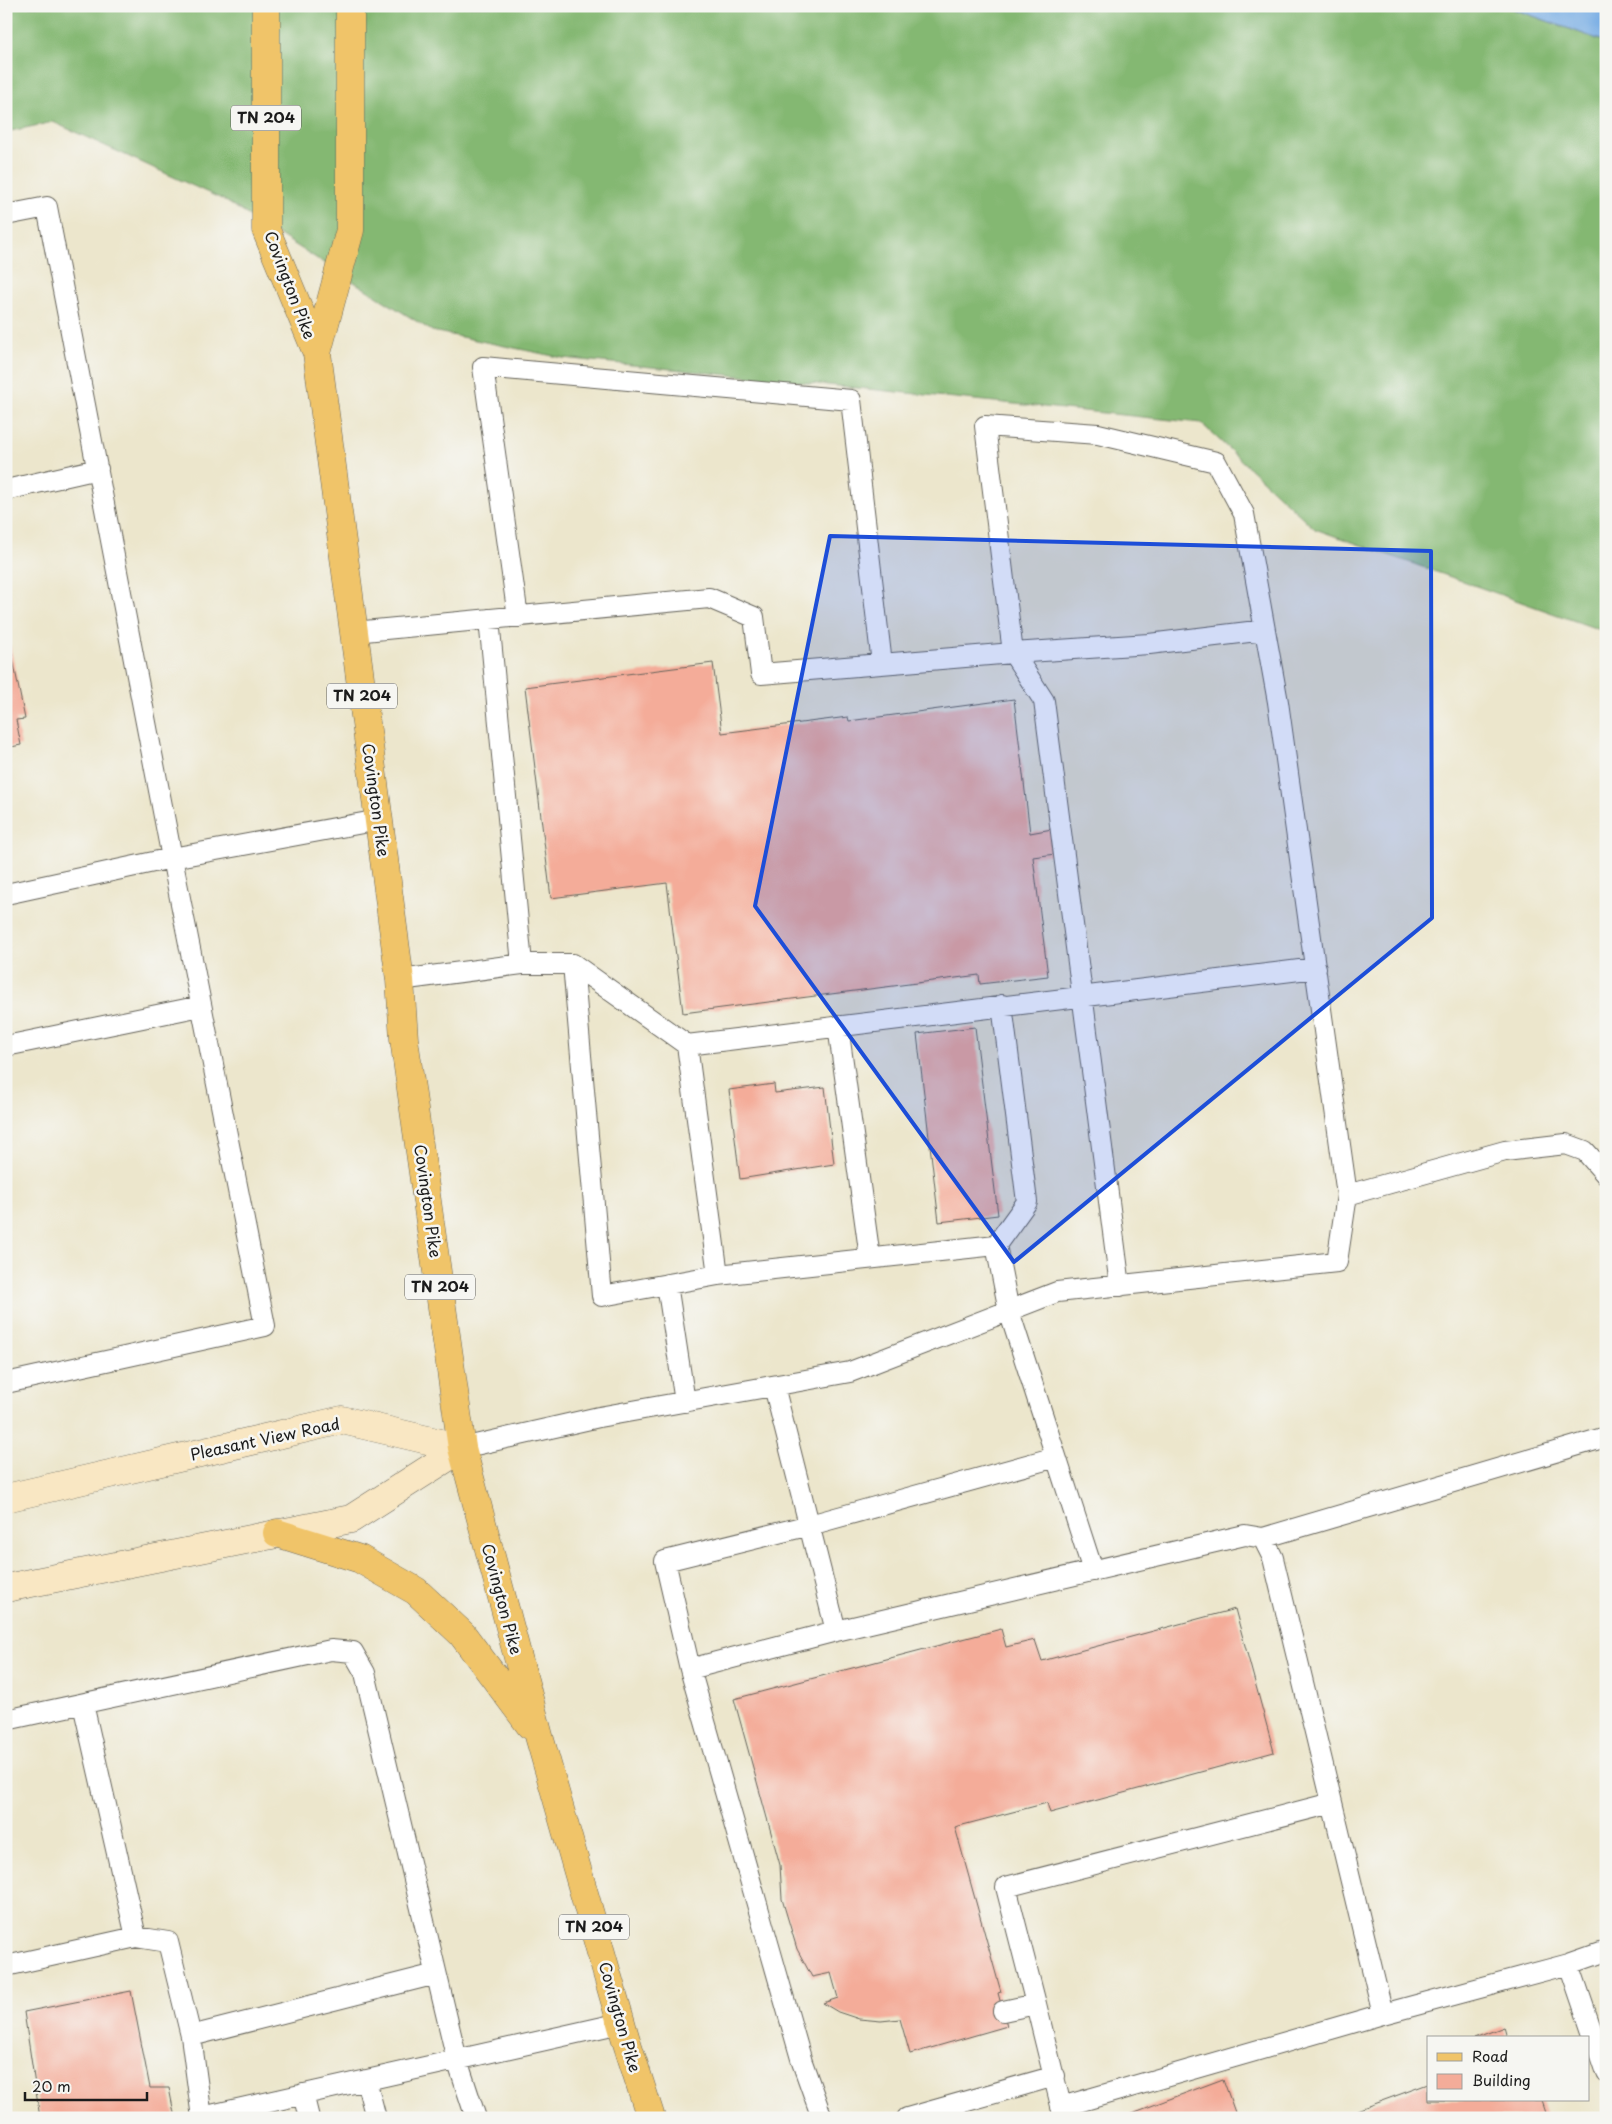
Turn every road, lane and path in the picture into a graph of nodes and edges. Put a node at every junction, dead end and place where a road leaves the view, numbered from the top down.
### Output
1 (266, 6) edge
2 (350, 6) edge
3 (6, 215) edge
4 (317, 353) junction
5 (98, 469) junction
6 (6, 490) edge
7 (518, 617) junction
8 (489, 619) junction
9 (1265, 630) junction
10 (354, 632) junction
11 (1013, 653) junction
12 (882, 664) junction
13 (379, 820) junction
14 (172, 858) junction
15 (6, 894) edge
16 (522, 964) junction
17 (572, 964) junction
18 (1316, 968) junction
19 (400, 980) junction
20 (1082, 996) junction
21 (201, 1006) junction
22 (1002, 1006) junction
23 (838, 1026) junction
24 (687, 1045) junction
25 (6, 1046) edge
26 (1606, 1175) edge
27 (1347, 1195) junction
28 (996, 1244) junction
29 (870, 1258) junction
30 (718, 1275) junction
31 (667, 1284) junction
32 (1120, 1286) junction
33 (1009, 1311) junction
34 (6, 1383) edge
35 (774, 1386) junction
36 (685, 1402) junction
37 (1606, 1437) edge
38 (462, 1448) junction
39 (1056, 1457) junction
40 (6, 1498) edge
41 (810, 1525) junction
42 (277, 1533) junction
43 (1263, 1538) junction
44 (1093, 1572) junction
45 (6, 1588) edge
46 (836, 1631) junction
47 (690, 1669) junction
48 (83, 1704) junction
49 (6, 1720) edge
50 (539, 1736) junction
51 (1332, 1803) junction
52 (136, 1936) junction
53 (1606, 1951) edge
54 (1569, 1964) junction
55 (6, 1966) edge
56 (436, 1974) junction
57 (1036, 2004) junction
58 (1003, 2011) dead end
59 (1382, 2014) junction
60 (621, 2023) junction
61 (191, 2036) junction
62 (457, 2060) junction
63 (1606, 2073) edge
64 (1054, 2076) junction
65 (366, 2080) junction
66 (303, 2094) junction
67 (1062, 2112) edge
68 (202, 2117) edge
69 (309, 2118) edge
70 (376, 2118) edge
71 (476, 2118) edge
72 (651, 2118) edge
73 (822, 2118) edge
74 (907, 2118) edge

1 - 4 main road, Covington Pike / TN 204
2 - 4 main road, Covington Pike / TN 204
3 - 5 lane
4 - 10 main road, Covington Pike / TN 204
5 - 6 lane
5 - 14 lane
7 - 8 lane
7 - 12 lane
7 - 12 lane
8 - 10 lane
8 - 16 lane
9 - 11 lane
9 - 11 lane
9 - 18 lane
10 - 13 main road, Covington Pike / TN 204
11 - 12 lane
11 - 20 lane
13 - 14 lane
13 - 19 main road, Covington Pike / TN 204
14 - 15 lane
14 - 21 lane
16 - 17 lane
16 - 19 lane
17 - 24 lane
17 - 31 lane
18 - 20 lane
18 - 27 lane
19 - 38 main road, Covington Pike / TN 204
20 - 22 lane
20 - 32 lane
21 - 25 lane
21 - 34 lane
22 - 23 lane
22 - 28 lane
23 - 24 lane
23 - 29 lane
24 - 30 lane
26 - 27 lane
27 - 32 lane
28 - 29 lane
28 - 33 lane
29 - 30 lane
30 - 31 lane
31 - 36 lane
32 - 33 lane
33 - 35 lane
33 - 39 lane
35 - 36 lane
35 - 41 lane
36 - 38 lane
37 - 43 lane
38 - 40 main road, Pleasant View Road
38 - 42 main road
38 - 50 main road, Covington Pike / TN 204
39 - 41 lane
39 - 44 lane
41 - 46 lane
41 - 47 lane
42 - 45 main road
42 - 50 main road
43 - 44 lane
43 - 51 lane
44 - 46 lane
46 - 47 lane
47 - 73 lane
48 - 49 lane
48 - 52 lane
48 - 56 lane
50 - 60 main road, Covington Pike / TN 204
51 - 57 lane
51 - 59 lane
52 - 55 lane
52 - 61 lane
53 - 54 lane
54 - 59 lane
54 - 63 lane
56 - 61 lane
56 - 62 lane
57 - 58 lane
57 - 64 lane
59 - 67 lane
60 - 62 lane
60 - 72 main road, Covington Pike / TN 204
61 - 68 lane
62 - 65 lane
62 - 71 lane
64 - 67 lane
64 - 74 lane
65 - 66 lane
65 - 70 lane
66 - 68 lane
66 - 69 lane

